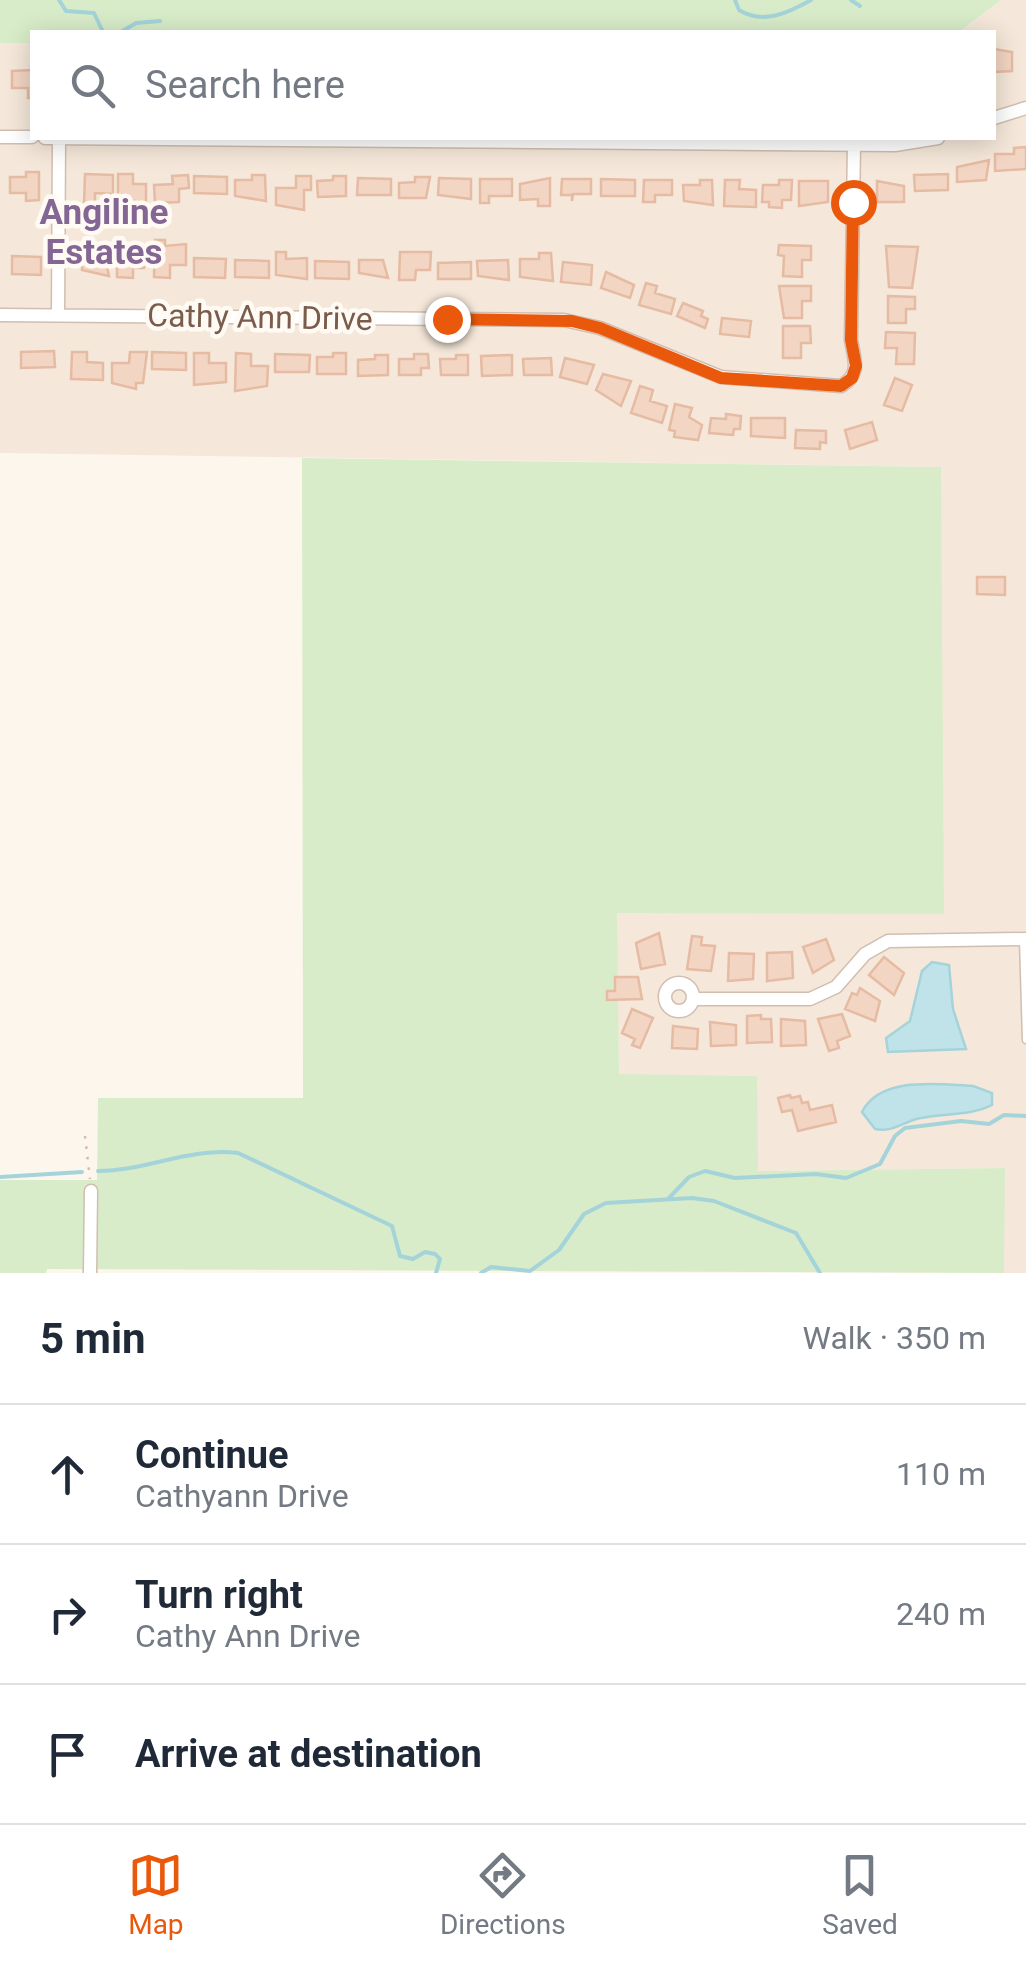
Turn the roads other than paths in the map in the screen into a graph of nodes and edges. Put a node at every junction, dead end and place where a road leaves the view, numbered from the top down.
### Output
1 (1026, 108) edge
2 (996, 117) edge
3 (0, 137) edge
4 (30, 138) edge
5 (59, 140) edge
6 (286, 140) edge
7 (926, 140) edge
8 (854, 145) junction
9 (0, 314) edge
10 (58, 315) junction
11 (1024, 938) edge
12 (694, 999) dead end
13 (1026, 1040) edge
14 (91, 1191) road end
15 (90, 1273) edge

1 - 2 street
3 - 4 street
5 - 10 street
6 - 8 street
7 - 8 street
8 - 10 street, Cathy Ann Drive
9 - 10 street, Cathy Ann Drive
11 - 12 street
11 - 13 lane
14 - 15 street

